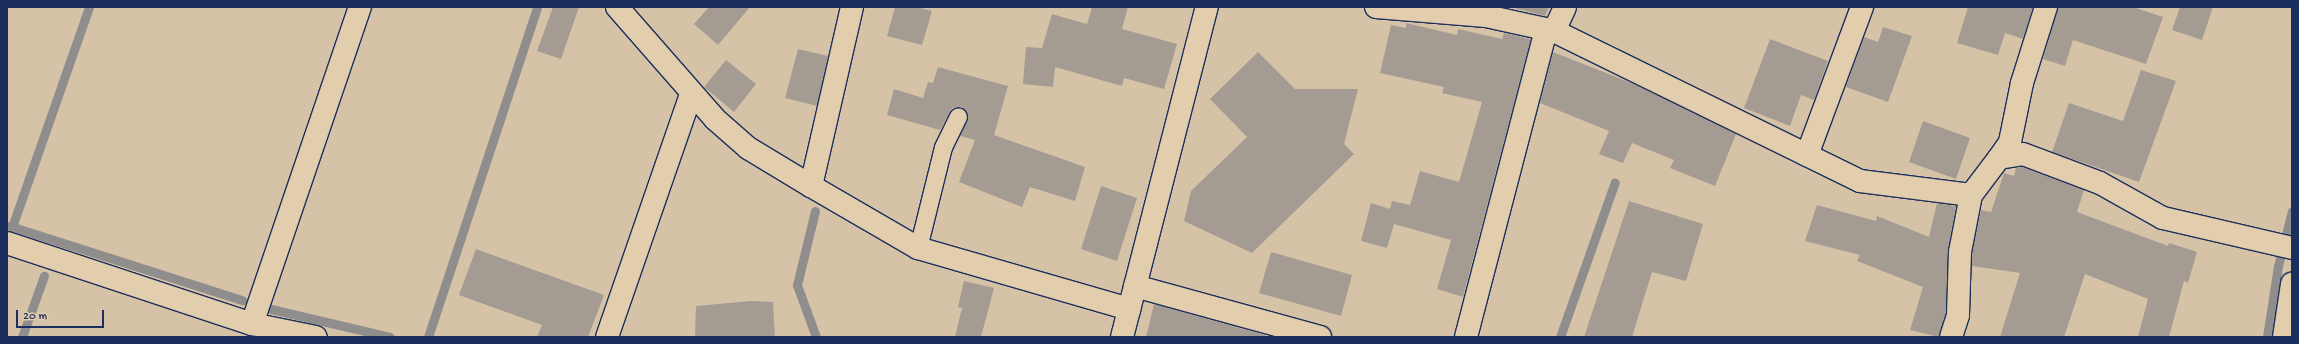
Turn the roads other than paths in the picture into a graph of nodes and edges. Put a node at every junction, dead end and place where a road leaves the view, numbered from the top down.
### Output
1 (360, 7) edge
2 (617, 7) edge
3 (852, 7) edge
4 (1207, 7) edge
5 (1376, 7) edge
6 (1565, 7) edge
7 (1862, 7) edge
8 (2046, 7) edge
9 (1550, 30) junction
10 (691, 94) junction
11 (958, 116) dead end
12 (1807, 155) junction
13 (1999, 158) junction
14 (810, 186) junction
15 (1971, 195) junction
16 (7, 243) edge
17 (2291, 247) edge
18 (918, 248) junction
19 (2292, 284) edge
20 (1135, 286) junction
21 (1129, 310) junction
22 (252, 324) junction
23 (316, 337) edge
24 (608, 337) edge
25 (1122, 337) edge
26 (1320, 337) edge
27 (1466, 337) edge
28 (1951, 337) edge
29 (2284, 337) edge

1 - 22 street
2 - 10 street
3 - 14 street
4 - 20 street
5 - 9 street
6 - 9 street
7 - 12 street
8 - 13 street
9 - 12 street
9 - 27 street
10 - 14 street
10 - 24 street
11 - 18 lane
12 - 15 street
13 - 15 street
13 - 17 street
14 - 18 street
15 - 28 street
16 - 22 street
18 - 21 street
19 - 29 street
20 - 21 street
20 - 26 street
21 - 25 street
22 - 23 street

